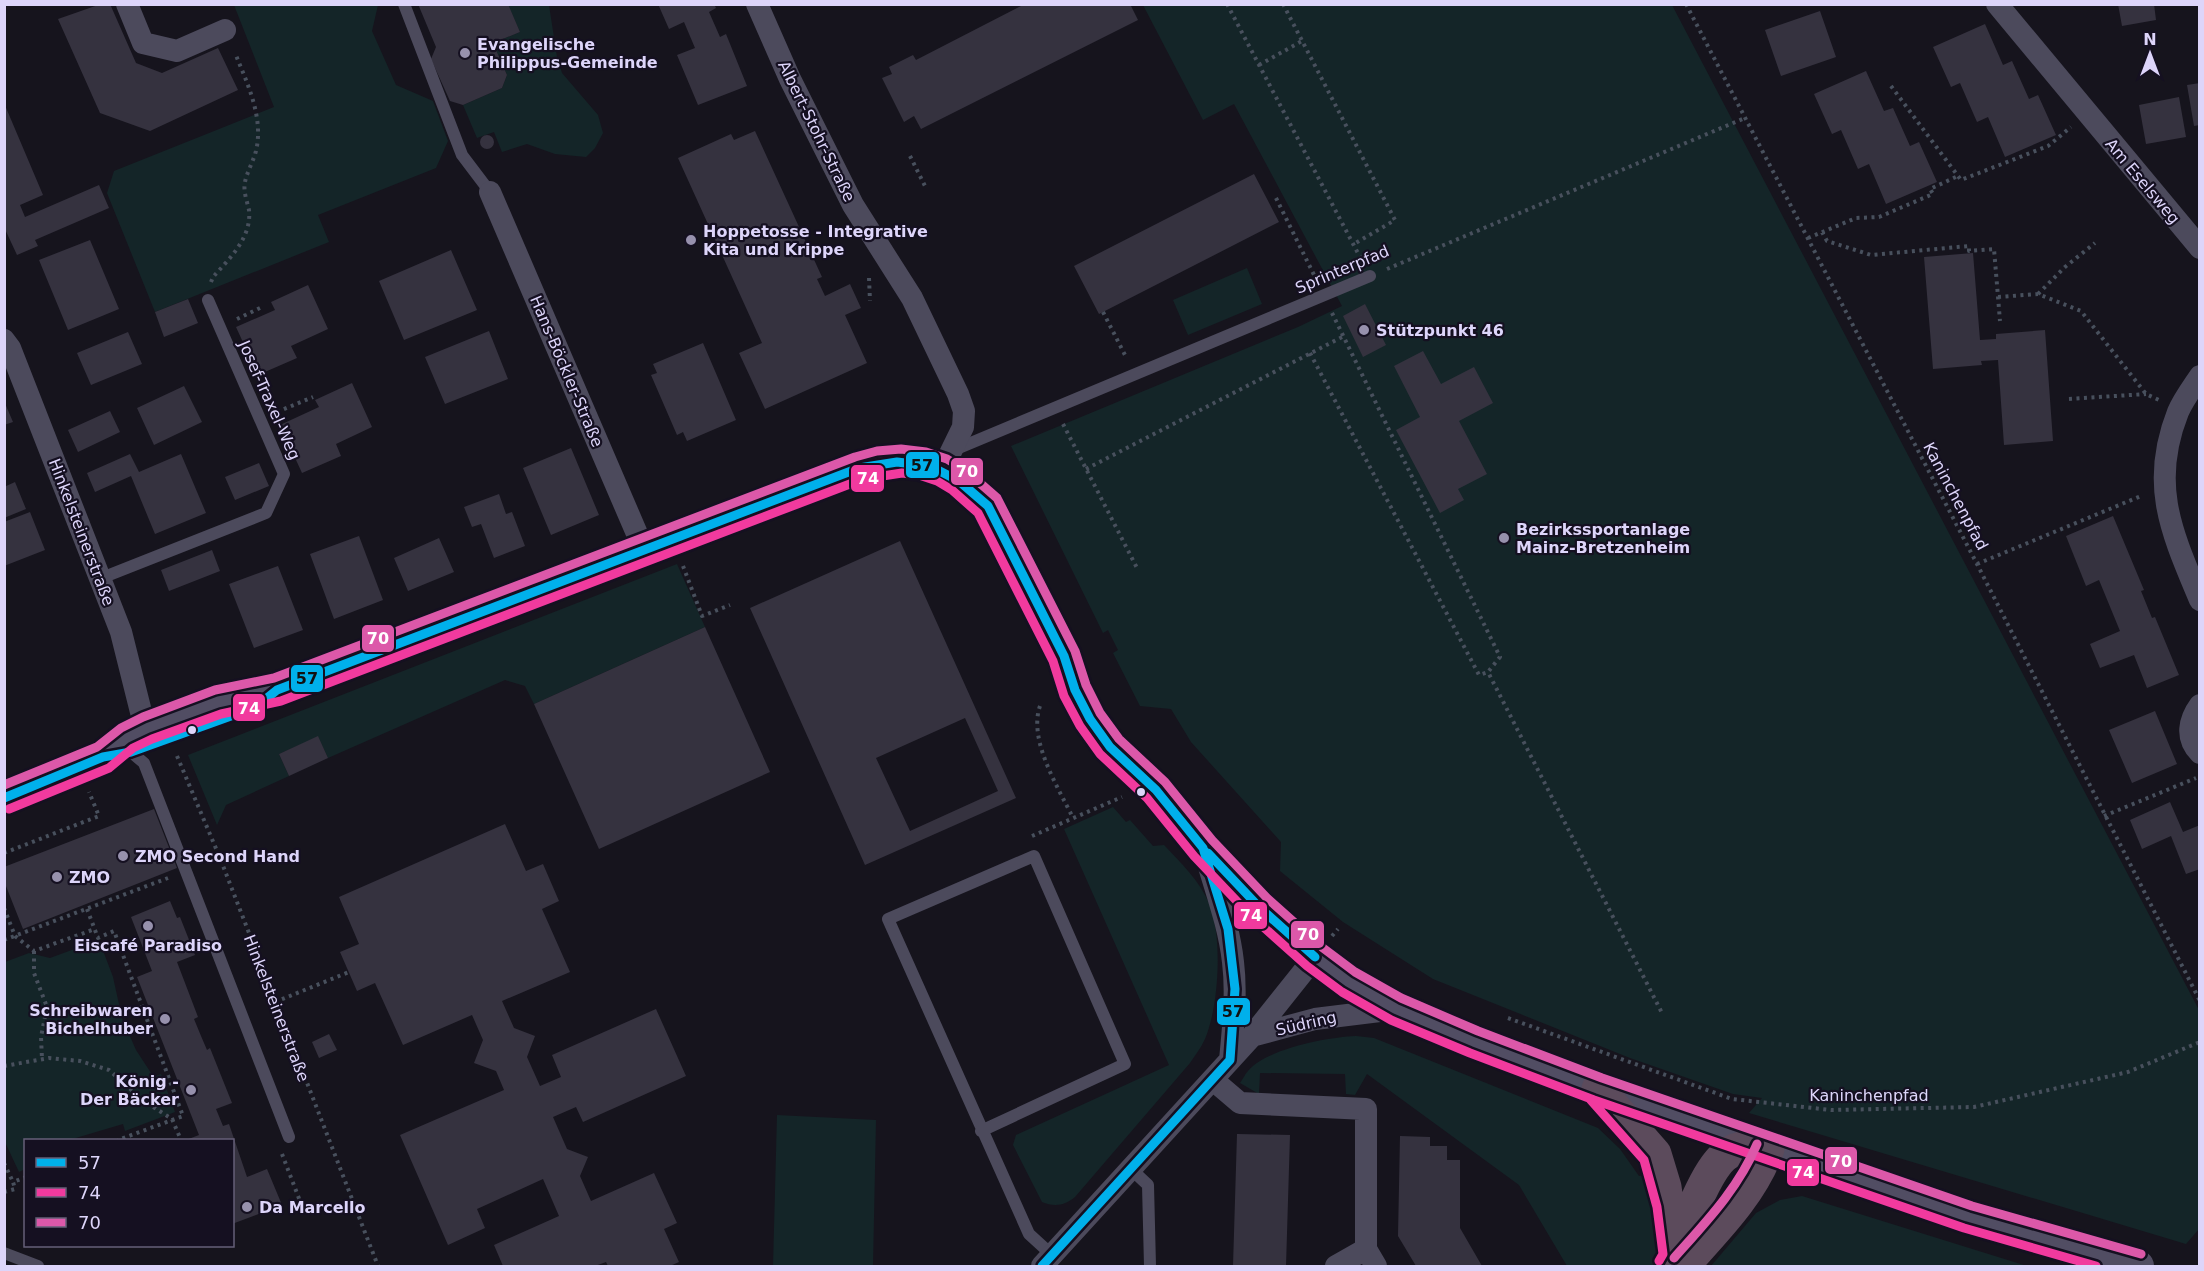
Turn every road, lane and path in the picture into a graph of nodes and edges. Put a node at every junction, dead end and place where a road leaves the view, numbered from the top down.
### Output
1 (127, 4) edge
2 (404, 4) edge
3 (757, 4) edge
4 (1227, 4) edge
5 (1282, 4) edge
6 (1686, 4) edge
7 (1996, 4) edge
8 (225, 30) joint
9 (1302, 41) junction
10 (1259, 65) junction
11 (1891, 86) dead end
12 (2087, 113) junction
13 (1745, 118) junction
14 (909, 156) dead end
15 (1958, 176) junction
16 (925, 186) dead end
17 (490, 192) joint
18 (1276, 198) dead end
19 (1822, 232) junction
20 (1807, 238) junction
21 (2095, 243) dead end
22 (1353, 244) junction
23 (2199, 248) edge
24 (1370, 276) junction
25 (2038, 294) junction
26 (1323, 295) junction
27 (1998, 297) junction
28 (208, 300) joint
29 (264, 306) dead end
30 (1103, 312) dead end
31 (2000, 321) dead end
32 (220, 326) junction
33 (1344, 336) junction
34 (4, 340) edge
35 (1310, 353) junction
36 (1134, 374) junction
37 (2199, 376) edge
38 (2146, 394) junction
39 (313, 397) dead end
40 (2069, 399) dead end
41 (1055, 408) junction
42 (2179, 410) junction
43 (260, 419) junction
44 (947, 460) junction
45 (1086, 469) junction
46 (2145, 494) dead end
47 (644, 550) junction
48 (679, 557) dead end
49 (1977, 564) junction
50 (1137, 568) dead end
51 (99, 579) junction
52 (2199, 600) edge
53 (730, 605) dead end
54 (1488, 672) junction
55 (2199, 705) edge
56 (1040, 706) dead end
57 (127, 744) junction
58 (175, 751) dead end
59 (2199, 753) edge
60 (2199, 776) edge
61 (86, 784) dead end
62 (4, 798) edge
63 (2104, 816) junction
64 (1073, 818) dead end
65 (1203, 848) junction
66 (4, 853) edge
67 (186, 871) junction
68 (4, 908) edge
69 (87, 909) junction
70 (95, 929) junction
71 (15, 936) junction
72 (4, 940) edge
73 (34, 951) junction
74 (1315, 957) junction
75 (349, 972) dead end
76 (2199, 1001) edge
77 (275, 1002) junction
78 (1395, 1009) junction
79 (1662, 1013) dead end
80 (1508, 1018) dead end
81 (1252, 1036) junction
82 (2199, 1042) edge
83 (42, 1059) junction
84 (1230, 1060) junction
85 (4, 1066) edge
86 (1213, 1080) junction
87 (1598, 1089) junction
88 (172, 1119) junction
89 (981, 1131) junction
90 (289, 1137) joint
91 (121, 1139) edge
92 (181, 1139) edge
93 (1768, 1149) junction
94 (4, 1163) edge
95 (1132, 1170) junction
96 (24, 1178) edge
97 (12, 1182) junction
98 (4, 1192) edge
99 (303, 1209) dead end
100 (4, 1253) edge
101 (1371, 1258) edge
102 (1047, 1261) edge
103 (1676, 1263) edge
104 (38, 1266) edge
105 (378, 1266) edge
106 (1150, 1266) edge
107 (1336, 1266) edge
108 (2138, 1266) edge

1 - 8 street
2 - 17 lane
3 - 44 street, Albert-Stohr-Straße
4 - 10 path
5 - 9 path
6 - 13 path, Kaninchenpfad
7 - 12 street, Am Eselsweg
8 - 28 path
9 - 10 path
9 - 22 path
10 - 22 path
11 - 15 path
12 - 15 path
12 - 23 street, Am Eselsweg
13 - 20 path, Kaninchenpfad
13 - 24 path, Sprinterpfad
14 - 16 path
15 - 19 path
17 - 47 street, Hans-Böckler-Straße
18 - 26 path
19 - 20 path
19 - 27 path
20 - 49 path, Kaninchenpfad
21 - 25 path
22 - 24 path
24 - 26 lane, Sprinterpfad
25 - 27 path
25 - 38 path
26 - 33 path
26 - 36 lane, Sprinterpfad
27 - 31 path
28 - 32 lane, Josef-Traxel-Weg
29 - 32 path
30 - 36 path
32 - 43 lane, Josef-Traxel-Weg
33 - 35 path
33 - 54 path
34 - 51 street, Hinkelsteinerstraße
35 - 45 path
35 - 54 path
36 - 41 lane, Sprinterpfad
37 - 42 street
38 - 40 path
38 - 42 path
39 - 43 path
41 - 44 lane, Sprinterpfad
41 - 45 path
42 - 52 street
43 - 51 lane, Josef-Traxel-Weg
44 - 47 street
44 - 65 street
45 - 50 path
46 - 49 path
47 - 57 street
48 - 53 path
49 - 63 path, Kaninchenpfad
51 - 57 street, Hinkelsteinerstraße
54 - 79 path
55 - 59 street
56 - 64 path
57 - 62 street
57 - 67 lane
58 - 77 path, Hinkelsteinerstraße
60 - 63 path
61 - 66 path
63 - 76 path, Kaninchenpfad
65 - 74 street
65 - 84 street
67 - 69 path
67 - 90 lane
68 - 71 path
69 - 70 path
69 - 71 path
70 - 73 path
70 - 88 path
71 - 72 path
71 - 73 path
73 - 83 path
74 - 78 street
74 - 81 street, Südring
75 - 77 path
77 - 105 path, Hinkelsteinerstraße
78 - 81 street, Südring
78 - 87 street
80 - 82 path, Kaninchenpfad
81 - 84 street, Südring
83 - 85 path
83 - 88 path
84 - 86 street, Südring
86 - 95 street, Südring
86 - 101 street
87 - 93 street
87 - 103 highway
88 - 91 path
88 - 92 path
89 - 89 lane
89 - 102 lane
90 - 99 path
93 - 103 highway
93 - 108 street
94 - 97 path
95 - 102 street, Südring
95 - 106 lane
96 - 97 path
97 - 98 path
100 - 104 lane
101 - 107 street

